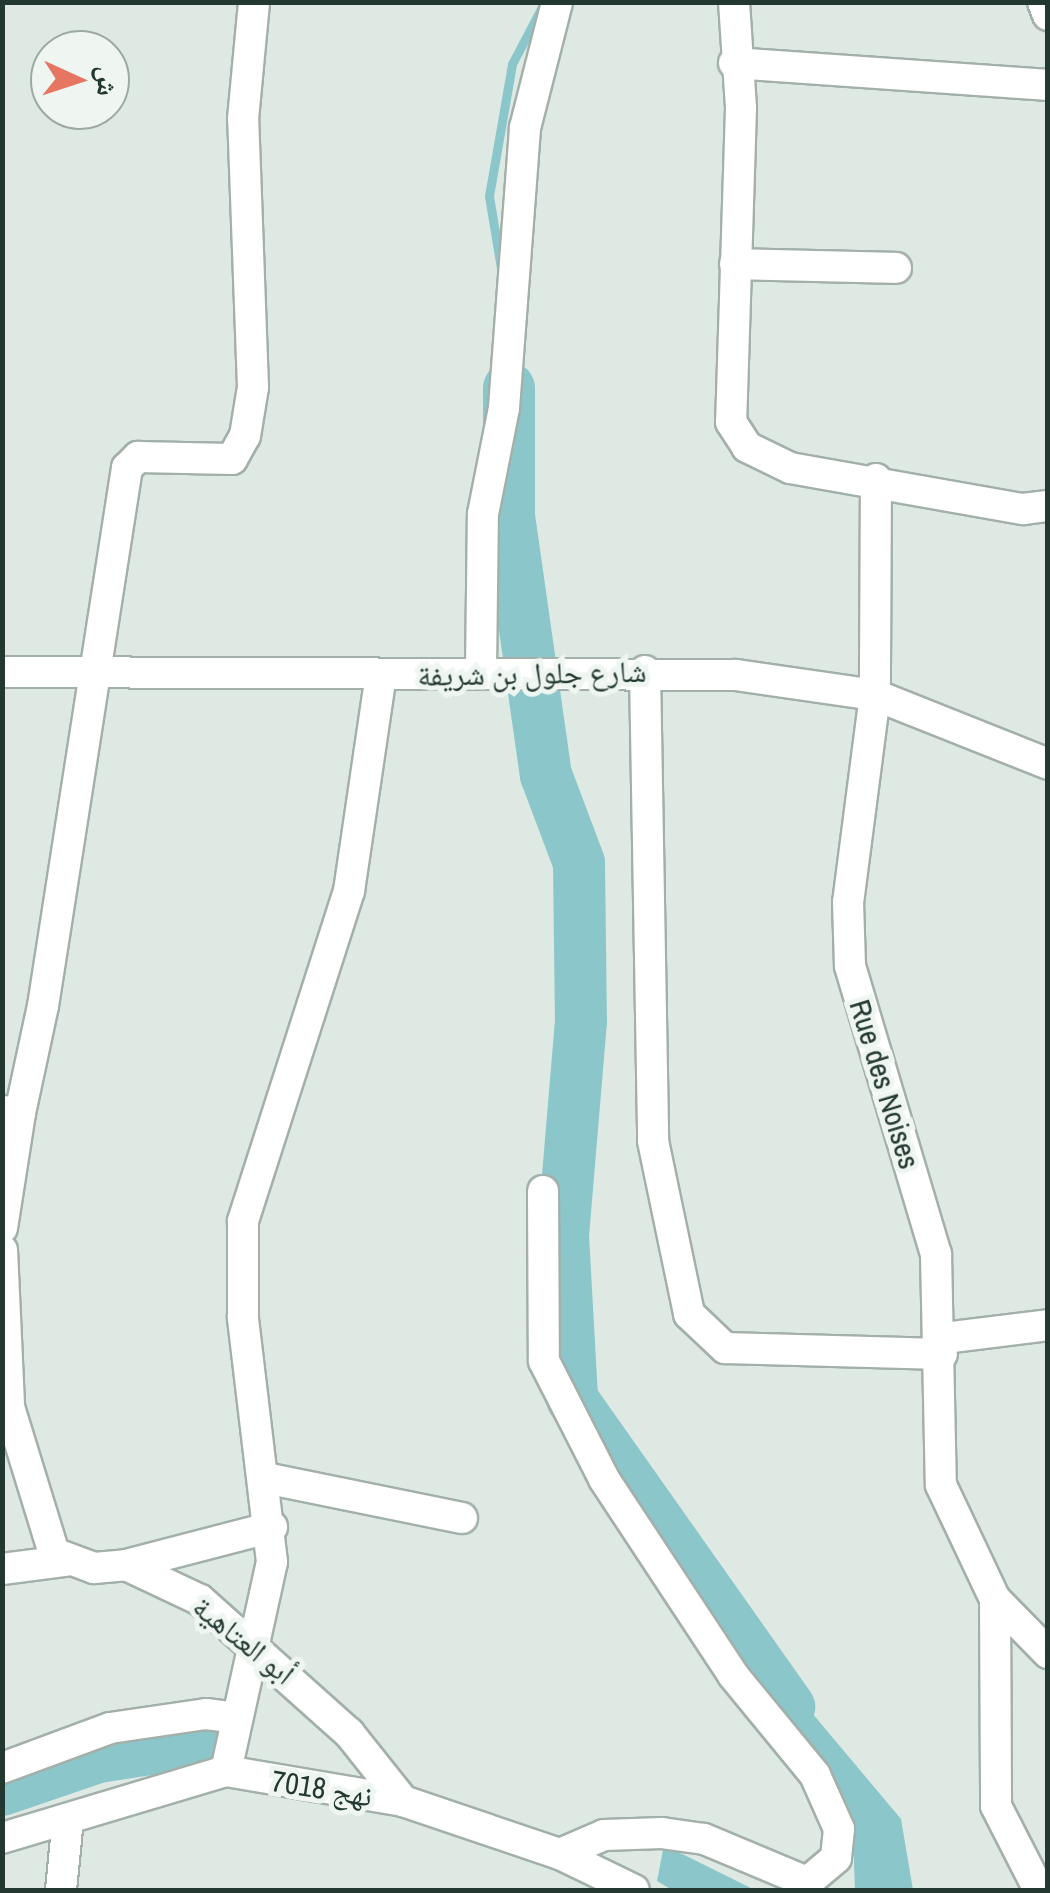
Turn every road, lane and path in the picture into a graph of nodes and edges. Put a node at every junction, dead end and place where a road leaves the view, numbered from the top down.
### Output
1 (254, 2) edge
2 (557, 2) edge
3 (734, 2) edge
4 (1042, 2) edge
5 (1048, 15) edge
6 (734, 63) junction
7 (1048, 85) edge
8 (736, 264) junction
9 (896, 268) dead end
10 (876, 479) junction
11 (1048, 506) edge
12 (491, 670) junction
13 (2, 672) edge
14 (646, 672) junction
15 (381, 675) junction
16 (93, 678) junction
17 (875, 695) junction
18 (1048, 764) edge
19 (11, 1112) edge
20 (542, 1191) dead end
21 (2, 1228) edge
22 (2, 1250) edge
23 (1048, 1325) edge
24 (943, 1346) junction
25 (266, 1478) junction
26 (462, 1518) dead end
27 (272, 1527) junction
28 (65, 1562) junction
29 (126, 1565) junction
30 (2, 1569) edge
31 (995, 1599) junction
32 (255, 1642) junction
33 (1048, 1653) edge
34 (236, 1718) junction
35 (2, 1768) edge
36 (226, 1770) junction
37 (402, 1801) junction
38 (68, 1819) junction
39 (2, 1838) edge
40 (560, 1854) junction
41 (61, 1890) edge
42 (632, 1890) edge
43 (1039, 1890) edge

1 - 16 street
2 - 12 street
3 - 6 street
4 - 5 street
6 - 7 street
6 - 8 street
8 - 9 street
8 - 10 street
10 - 11 street
10 - 17 street, Rue des Noises
12 - 14 street, شارع جلول بن شريفة
12 - 15 street, شارع جلول بن شريفة
13 - 16 street, شارع جلول بن شريفة
14 - 17 street, شارع جلول بن شريفة
14 - 24 street
15 - 16 street, شارع جلول بن شريفة
15 - 25 street
16 - 19 street
17 - 18 street, شارع جلول بن شريفة
17 - 24 street, Rue des Noises
19 - 21 street
20 - 40 street
22 - 28 street
23 - 24 street
24 - 31 street, Rue des Noises
25 - 26 street
25 - 27 street
27 - 29 street
27 - 32 street
28 - 29 street, أبو العتاهية
28 - 30 street, أبو العتاهية
29 - 32 street, أبو العتاهية
31 - 33 street, Rue des Noises
31 - 43 street
32 - 34 street
32 - 37 street, أبو العتاهية
34 - 35 street
34 - 36 street
36 - 37 street, نهج 7018
36 - 38 street, نهج 7018
37 - 40 street, نهج 7018
38 - 39 street, نهج 7018
38 - 41 street
40 - 42 street, نهج 7018

